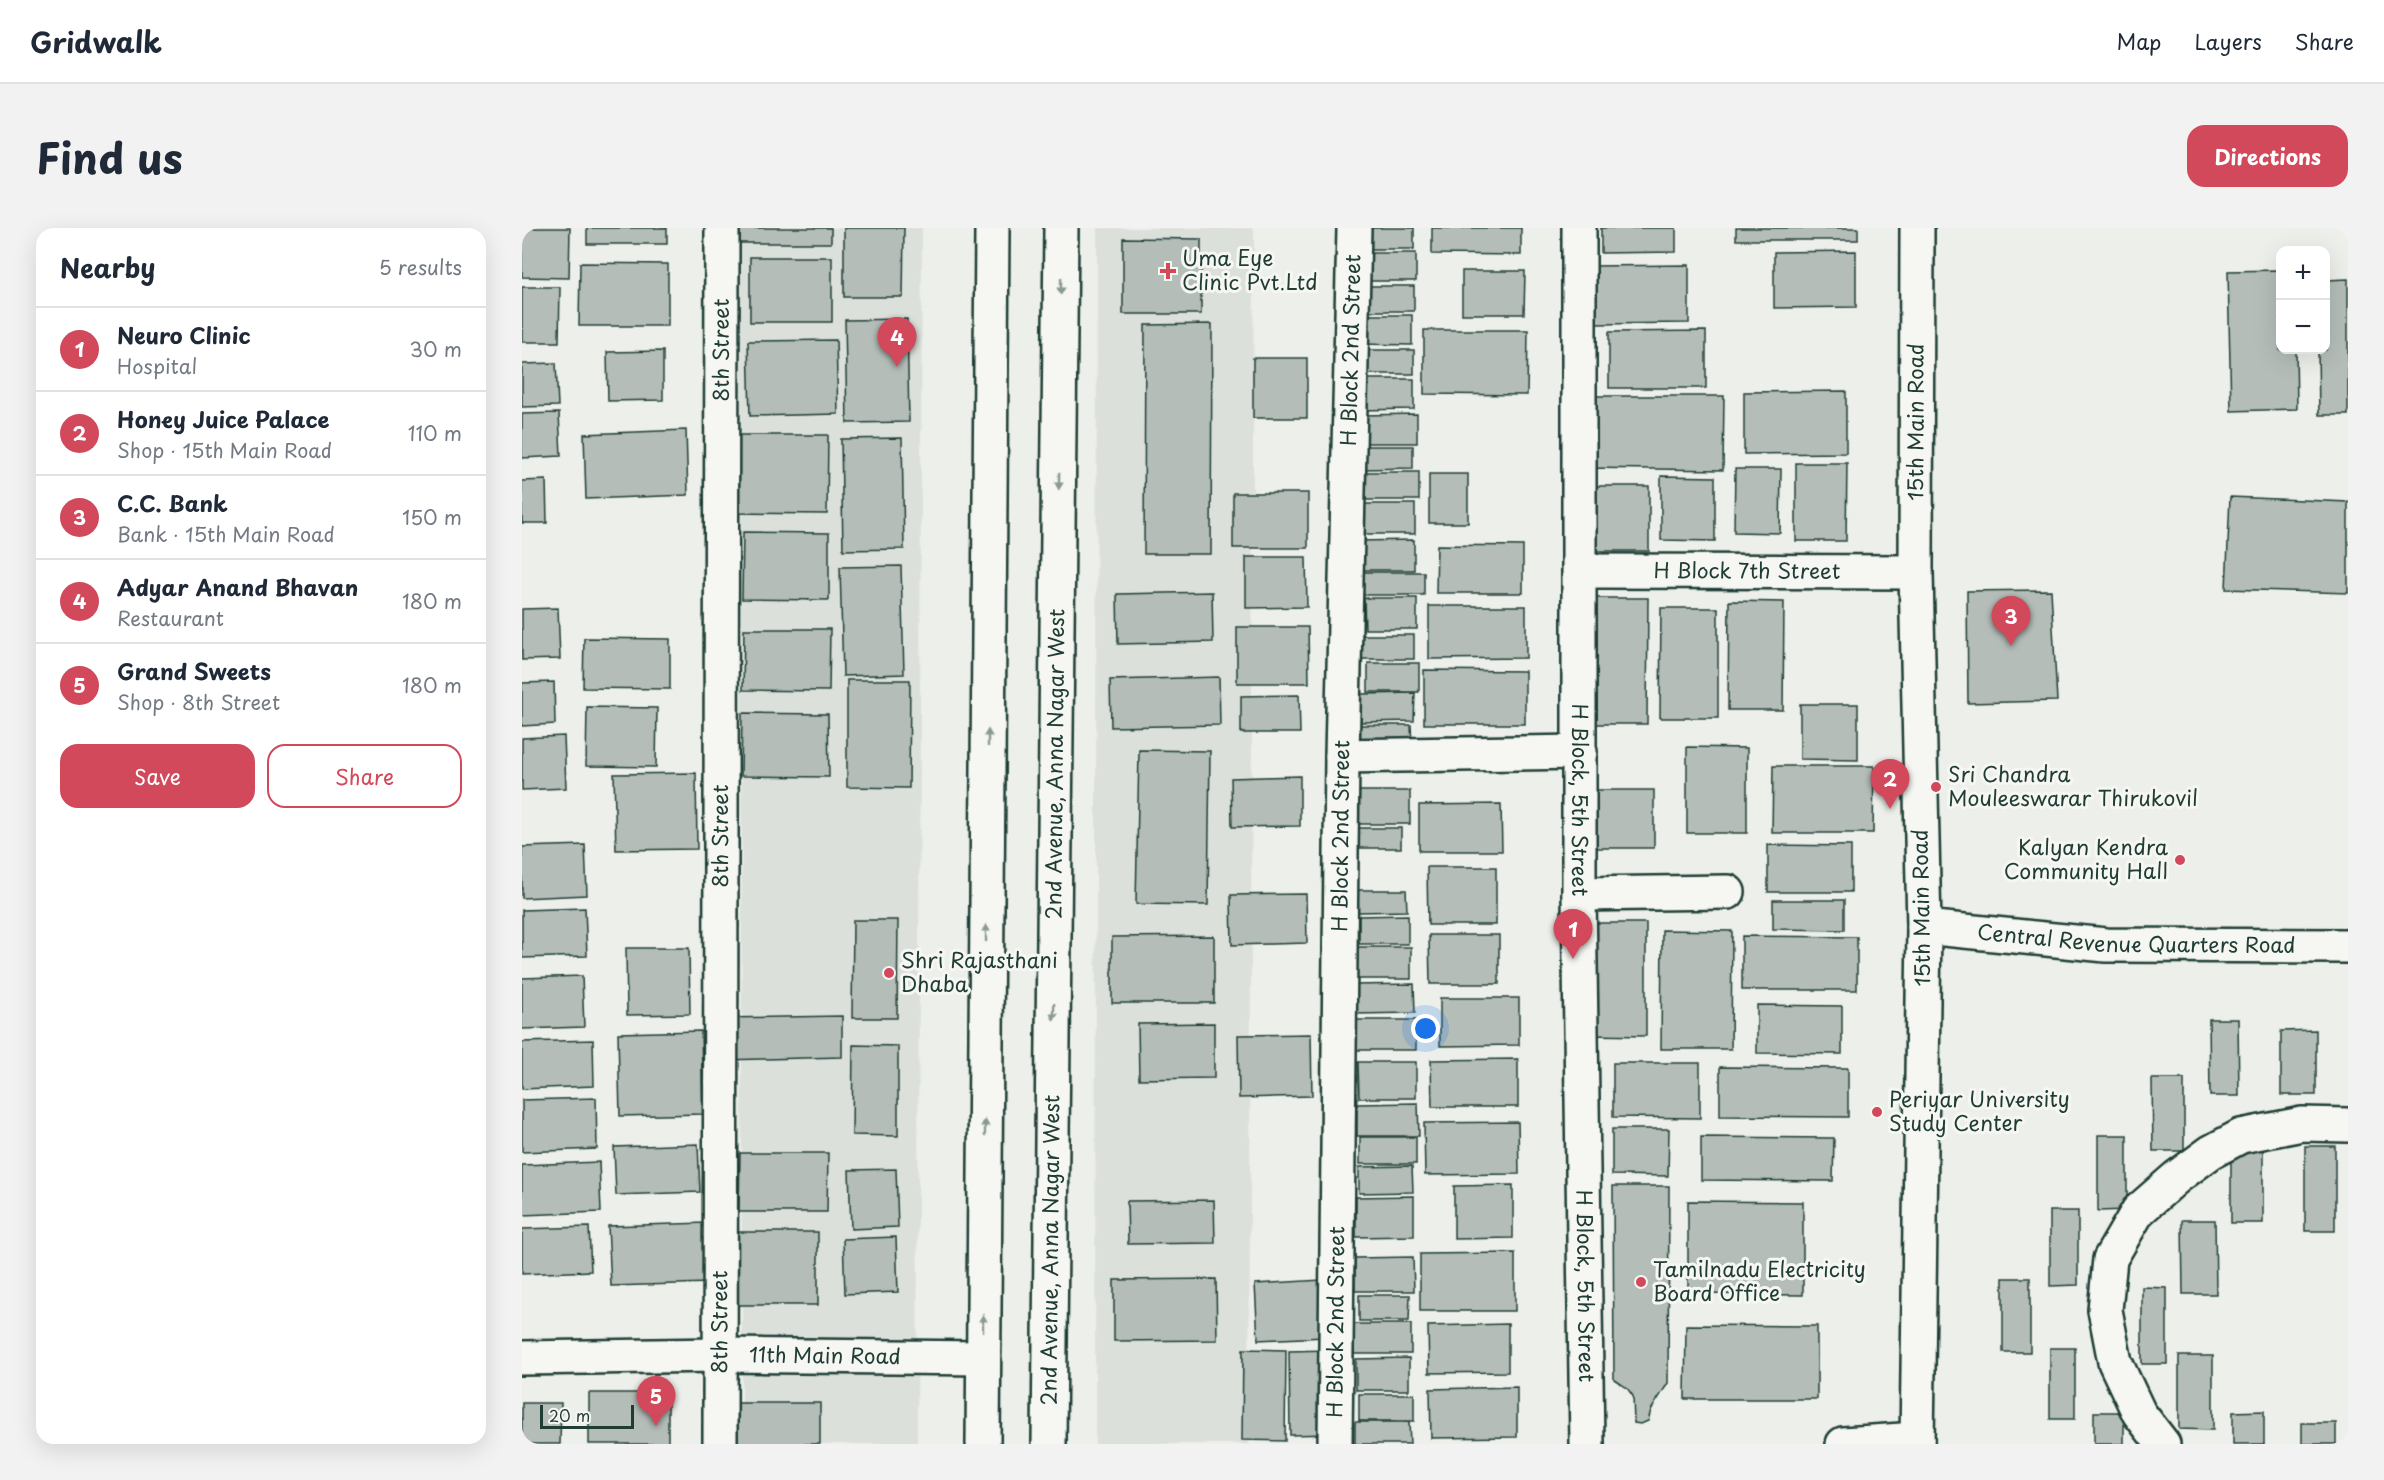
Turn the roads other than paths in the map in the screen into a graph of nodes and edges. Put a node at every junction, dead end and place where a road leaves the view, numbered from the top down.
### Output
1 (722, 228) edge
2 (992, 228) edge
3 (1061, 228) edge
4 (1354, 228) edge
5 (1579, 228) edge
6 (1917, 228) edge
7 (1581, 571) junction
8 (1916, 573) junction
9 (1580, 752) junction
10 (1342, 756) junction
11 (1728, 892) dead end
12 (1579, 894) junction
13 (1924, 927) junction
14 (2348, 946) edge
15 (2348, 1125) edge
16 (720, 1355) junction
17 (522, 1358) edge
18 (983, 1358) junction
19 (1917, 1442) edge
20 (720, 1444) edge
21 (983, 1444) edge
22 (1049, 1444) edge
23 (1335, 1444) edge
24 (1587, 1444) edge
25 (1843, 1444) edge
26 (2163, 1444) edge

1 - 16 street, 8th Street
18 -> 2 street
3 -> 22 street, 2nd Avenue, Anna Nagar West
4 - 10 street, H Block 2nd Street
5 - 7 street, H Block, 5th Street
6 - 8 street, 15th Main Road
7 - 8 street, H Block 7th Street
7 - 9 street, H Block, 5th Street
8 - 13 street, 15th Main Road
9 - 10 street
9 - 12 street, H Block, 5th Street
10 - 23 street, H Block 2nd Street
11 - 12 street
12 - 24 street, H Block, 5th Street
13 - 14 street, Central Revenue Quarters Road
13 - 19 street, 15th Main Road
15 - 26 street
16 - 17 street, 11th Main Road
16 - 18 street, 11th Main Road
16 - 20 street, 8th Street
18 - 21 street
19 - 25 street

